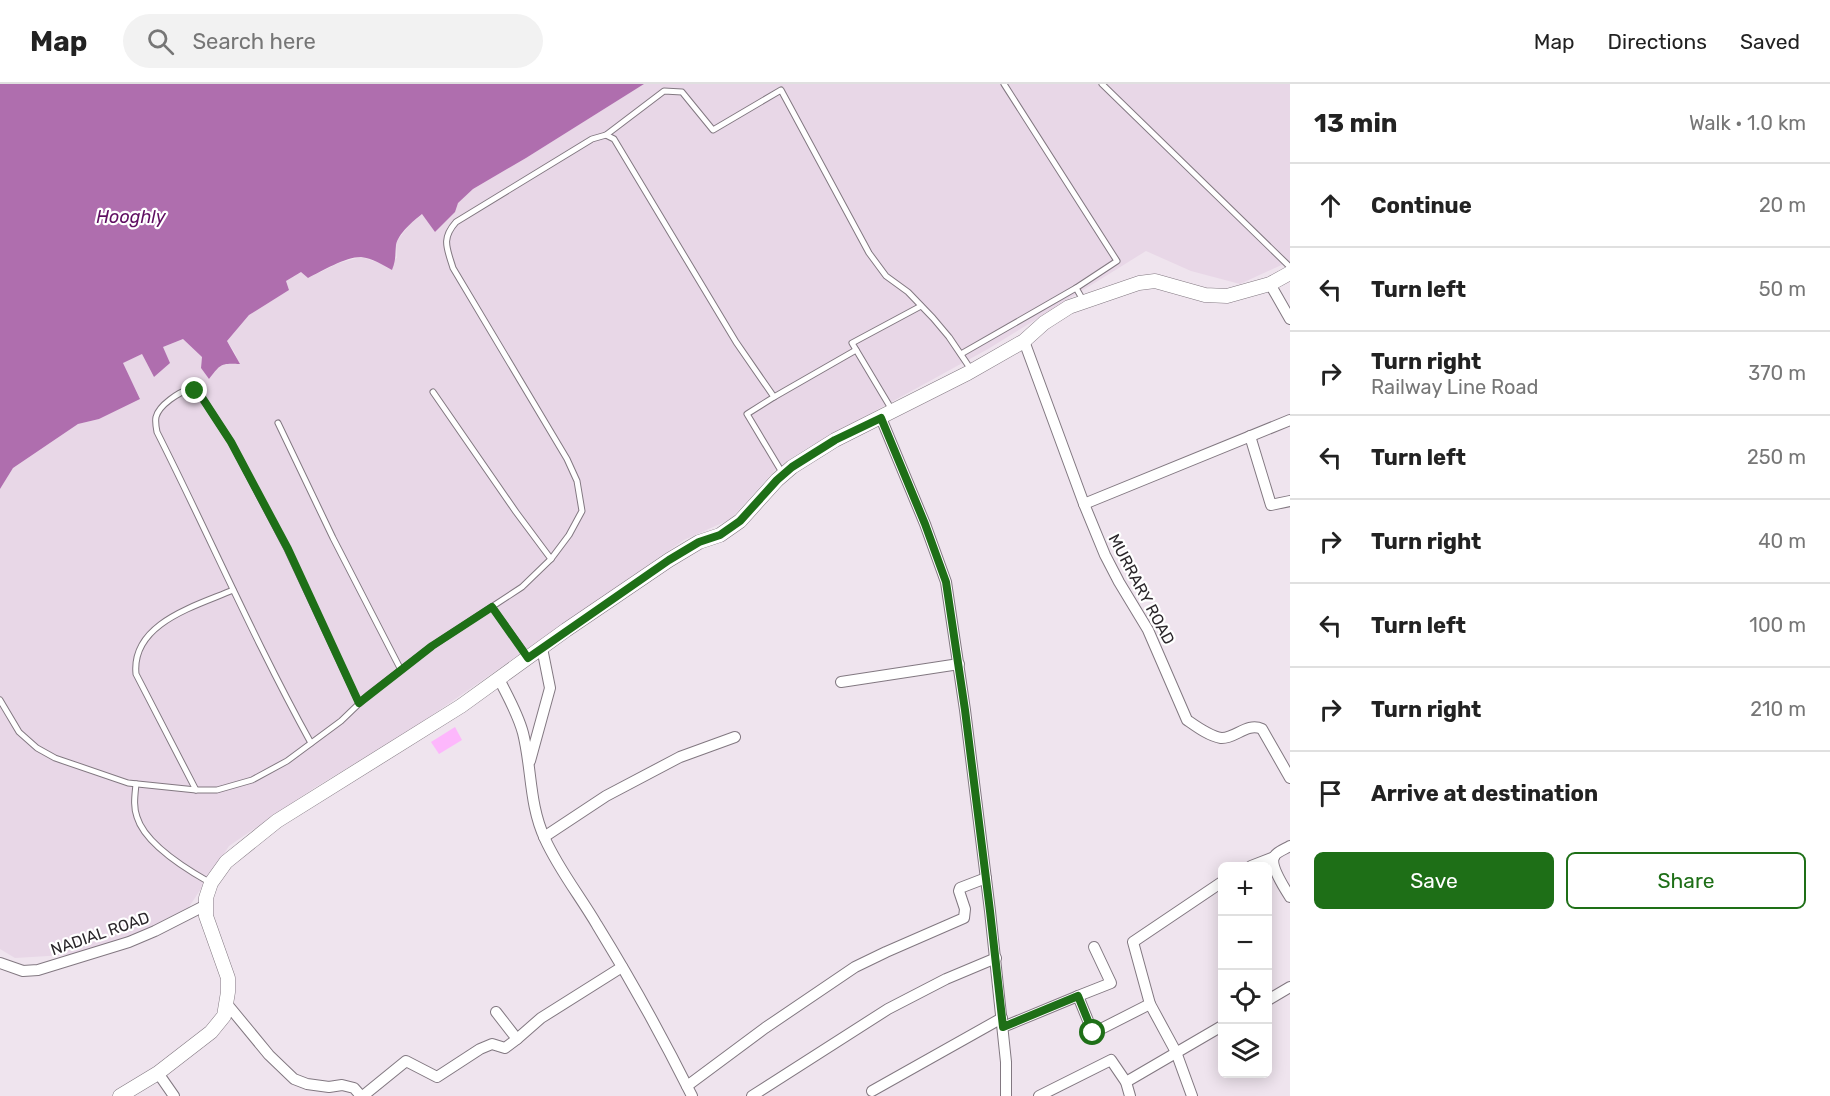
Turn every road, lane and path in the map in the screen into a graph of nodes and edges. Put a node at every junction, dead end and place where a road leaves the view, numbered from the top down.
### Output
1 (1004, 84) edge
2 (1102, 84) edge
3 (780, 87) edge
4 (606, 135) junction
5 (1290, 267) edge
6 (1290, 273) edge
7 (1270, 284) junction
8 (1076, 288) junction
9 (1084, 301) junction
10 (921, 306) junction
11 (1290, 319) edge
12 (1024, 341) junction
13 (856, 350) junction
14 (961, 354) junction
15 (972, 370) junction
16 (433, 392) dead end
17 (774, 397) junction
18 (887, 415) junction
19 (1290, 420) edge
20 (278, 423) dead end
21 (1250, 436) junction
22 (784, 474) junction
23 (1290, 501) edge
24 (1084, 504) junction
25 (551, 559) junction
26 (234, 590) junction
27 (492, 607) junction
28 (542, 648) junction
29 (528, 658) junction
30 (959, 664) junction
31 (401, 670) junction
32 (499, 679) junction
33 (841, 682) dead end
34 (0, 700) edge
35 (359, 703) junction
36 (735, 737) dead end
37 (311, 743) junction
38 (528, 769) junction
39 (1290, 778) edge
40 (136, 784) junction
41 (196, 790) junction
42 (544, 837) junction
43 (1290, 846) edge
44 (1274, 857) junction
45 (1262, 862) edge
46 (986, 878) junction
47 (211, 883) junction
48 (1218, 885) edge
49 (1290, 897) edge
50 (206, 905) junction
51 (1095, 947) dead end
52 (996, 958) junction
53 (0, 963) edge
54 (622, 967) junction
55 (1290, 987) edge
56 (1078, 996) junction
57 (1272, 998) edge
58 (227, 1004) junction
59 (1150, 1004) junction
60 (496, 1012) dead end
61 (1002, 1022) junction
62 (1218, 1028) edge
63 (517, 1039) junction
64 (1176, 1052) junction
65 (158, 1073) junction
66 (1126, 1082) junction
67 (689, 1091) edge
68 (872, 1091) dead end
69 (120, 1096) edge
70 (174, 1096) edge
71 (362, 1096) edge
72 (752, 1096) edge
73 (1006, 1096) edge
74 (1039, 1096) edge
75 (1130, 1096) edge
76 (1192, 1096) edge

1 - 8 lane
2 - 5 lane
3 - 4 lane
3 - 10 lane
4 - 17 lane
4 - 25 lane
6 - 7 street
7 - 9 street
7 - 11 street
8 - 9 lane
8 - 14 lane
9 - 12 street
10 - 13 lane
10 - 14 lane
12 - 15 street
12 - 24 street, MURRARY ROAD
13 - 17 lane
13 - 18 lane
14 - 15 lane
15 - 18 street
16 - 25 lane
17 - 22 lane
18 - 22 street
18 - 30 street
19 - 21 street
20 - 31 lane
21 - 23 street
21 - 24 street
22 - 28 street
24 - 39 street, MURRARY ROAD
25 - 27 lane
26 - 35 lane
26 - 37 lane
26 - 41 lane
27 - 29 lane
27 - 31 lane
28 - 29 street
28 - 38 street
29 - 32 street
30 - 33 street
30 - 46 street
31 - 35 lane
32 - 38 street
32 - 47 street
34 - 40 lane
35 - 37 lane
36 - 42 street
37 - 41 lane
38 - 42 street
40 - 41 lane
40 - 47 lane
42 - 54 street
43 - 44 street
44 - 45 street
44 - 49 street
46 - 52 street
46 - 67 street
47 - 50 street
48 - 59 street
50 - 53 street, NADIAL ROAD
50 - 58 street
51 - 56 street
52 - 61 street
52 - 72 street
54 - 63 street
54 - 67 street
55 - 57 street
56 - 59 street
56 - 61 street
58 - 65 street
58 - 71 street
59 - 64 street
60 - 63 street
61 - 68 street
61 - 73 street
62 - 64 street
63 - 71 street
64 - 66 street
64 - 76 street
65 - 69 street
65 - 70 street
66 - 74 street
66 - 75 street

